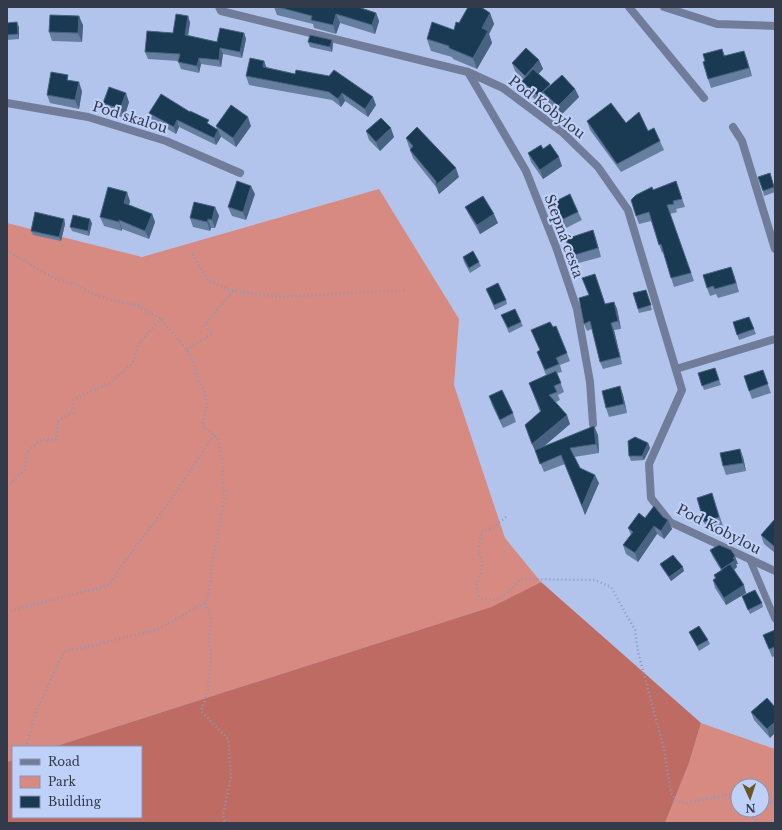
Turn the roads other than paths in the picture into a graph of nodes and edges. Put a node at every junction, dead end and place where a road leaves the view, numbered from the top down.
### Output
1 (219, 7) edge
2 (629, 7) edge
3 (664, 7) edge
4 (775, 26) edge
5 (468, 72) junction
6 (704, 98) dead end
7 (7, 103) edge
8 (733, 127) dead end
9 (240, 173) dead end
10 (775, 249) edge
11 (775, 339) edge
12 (676, 369) junction
13 (593, 424) dead end
14 (750, 560) junction
15 (775, 571) edge
16 (775, 619) edge

1 - 5 street, Pod Kobylou
2 - 6 street
3 - 4 street
5 - 12 street, Pod Kobylou
5 - 13 street, Stepná cesta
7 - 9 street, Pod skalou
8 - 10 street
11 - 12 street
12 - 14 street, Pod Kobylou
14 - 15 street, Pod Kobylou
14 - 16 lane

